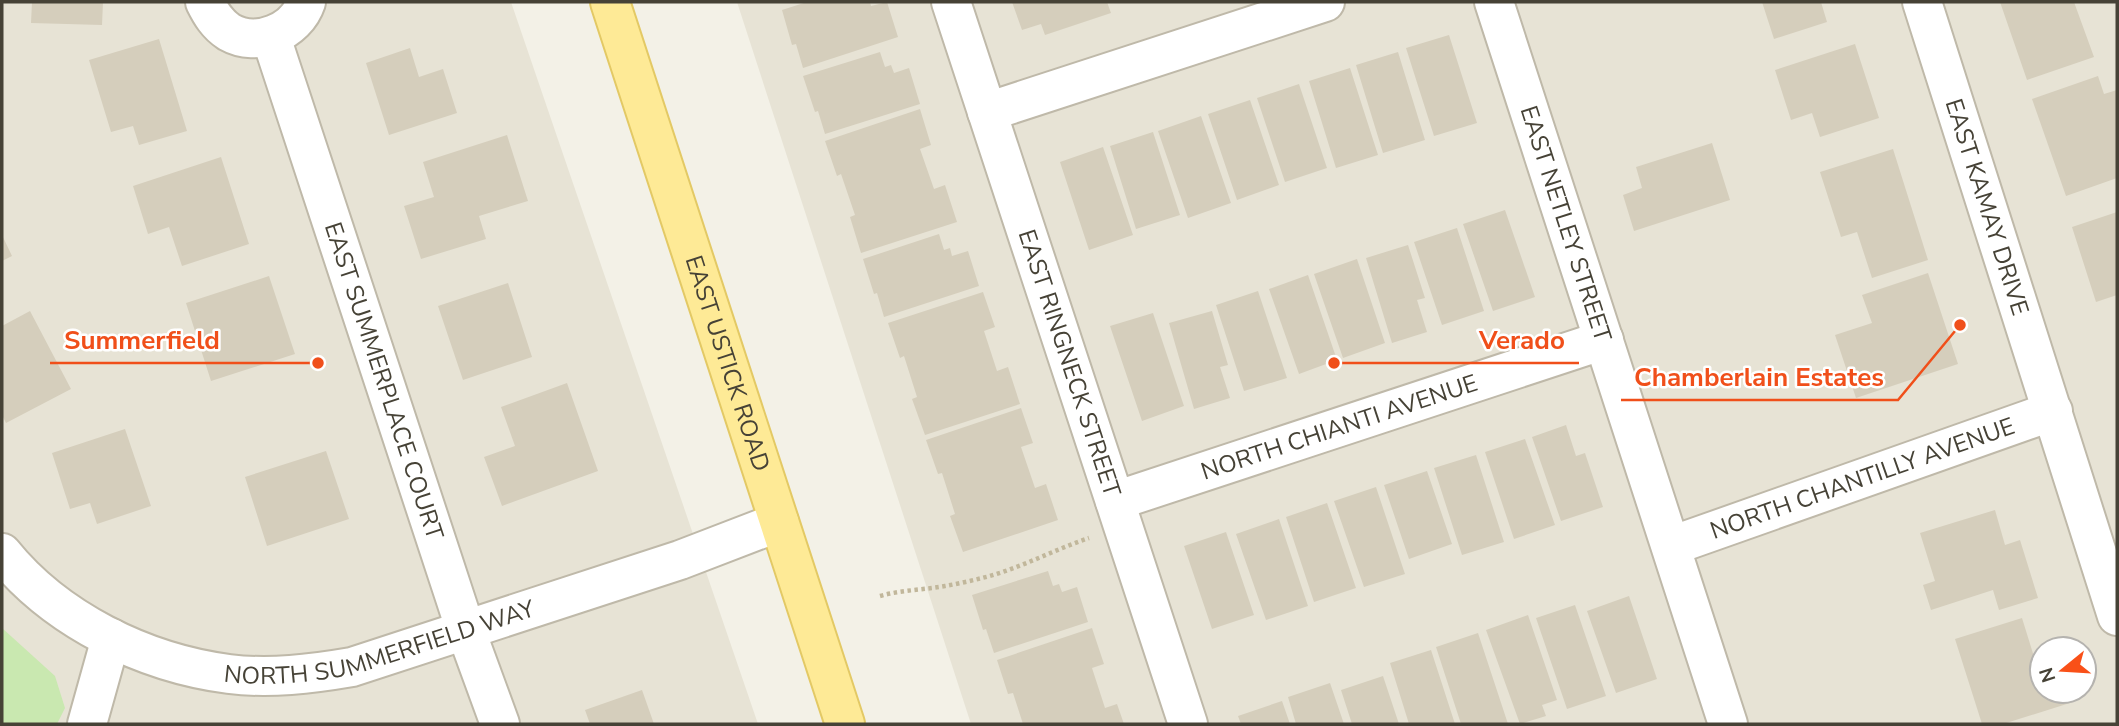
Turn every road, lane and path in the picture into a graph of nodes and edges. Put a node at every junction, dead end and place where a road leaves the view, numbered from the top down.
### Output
1 (205, 2) edge
2 (306, 2) edge
3 (610, 2) edge
4 (951, 2) edge
5 (1325, 2) edge
6 (1494, 2) edge
7 (1922, 2) edge
8 (271, 37) junction
9 (987, 111) junction
10 (1604, 340) junction
11 (2053, 411) junction
12 (1119, 514) junction
13 (779, 522) junction
14 (1671, 546) junction
15 (2, 553) edge
16 (880, 596) dead end
17 (2117, 616) edge
18 (466, 631) junction
19 (111, 638) junction
20 (86, 724) edge
21 (500, 724) edge
22 (845, 724) edge
23 (1188, 724) edge
24 (1728, 724) edge

1 - 8 street
2 - 8 street
3 - 13 main road, EAST USTICK ROAD
4 - 9 street, EAST RINGNECK STREET
5 - 9 street
6 - 10 street, EAST NETLEY STREET
7 - 11 street, EAST KAMAY DRIVE
8 - 18 street, EAST SUMMERPLACE COURT
9 - 12 street, EAST RINGNECK STREET
10 - 12 street, NORTH CHIANTI AVENUE
10 - 14 street, EAST NETLEY STREET
11 - 14 street, NORTH CHANTILLY AVENUE
11 - 17 street, EAST KAMAY DRIVE
12 - 16 path
12 - 23 street, EAST RINGNECK STREET
13 - 18 street, NORTH SUMMERFIELD WAY
13 - 22 main road, EAST USTICK ROAD
14 - 24 street, EAST NETLEY STREET
15 - 19 street, NORTH SUMMERFIELD WAY
18 - 19 street, NORTH SUMMERFIELD WAY
18 - 21 street, EAST SUMMERPLACE COURT
19 - 20 street

